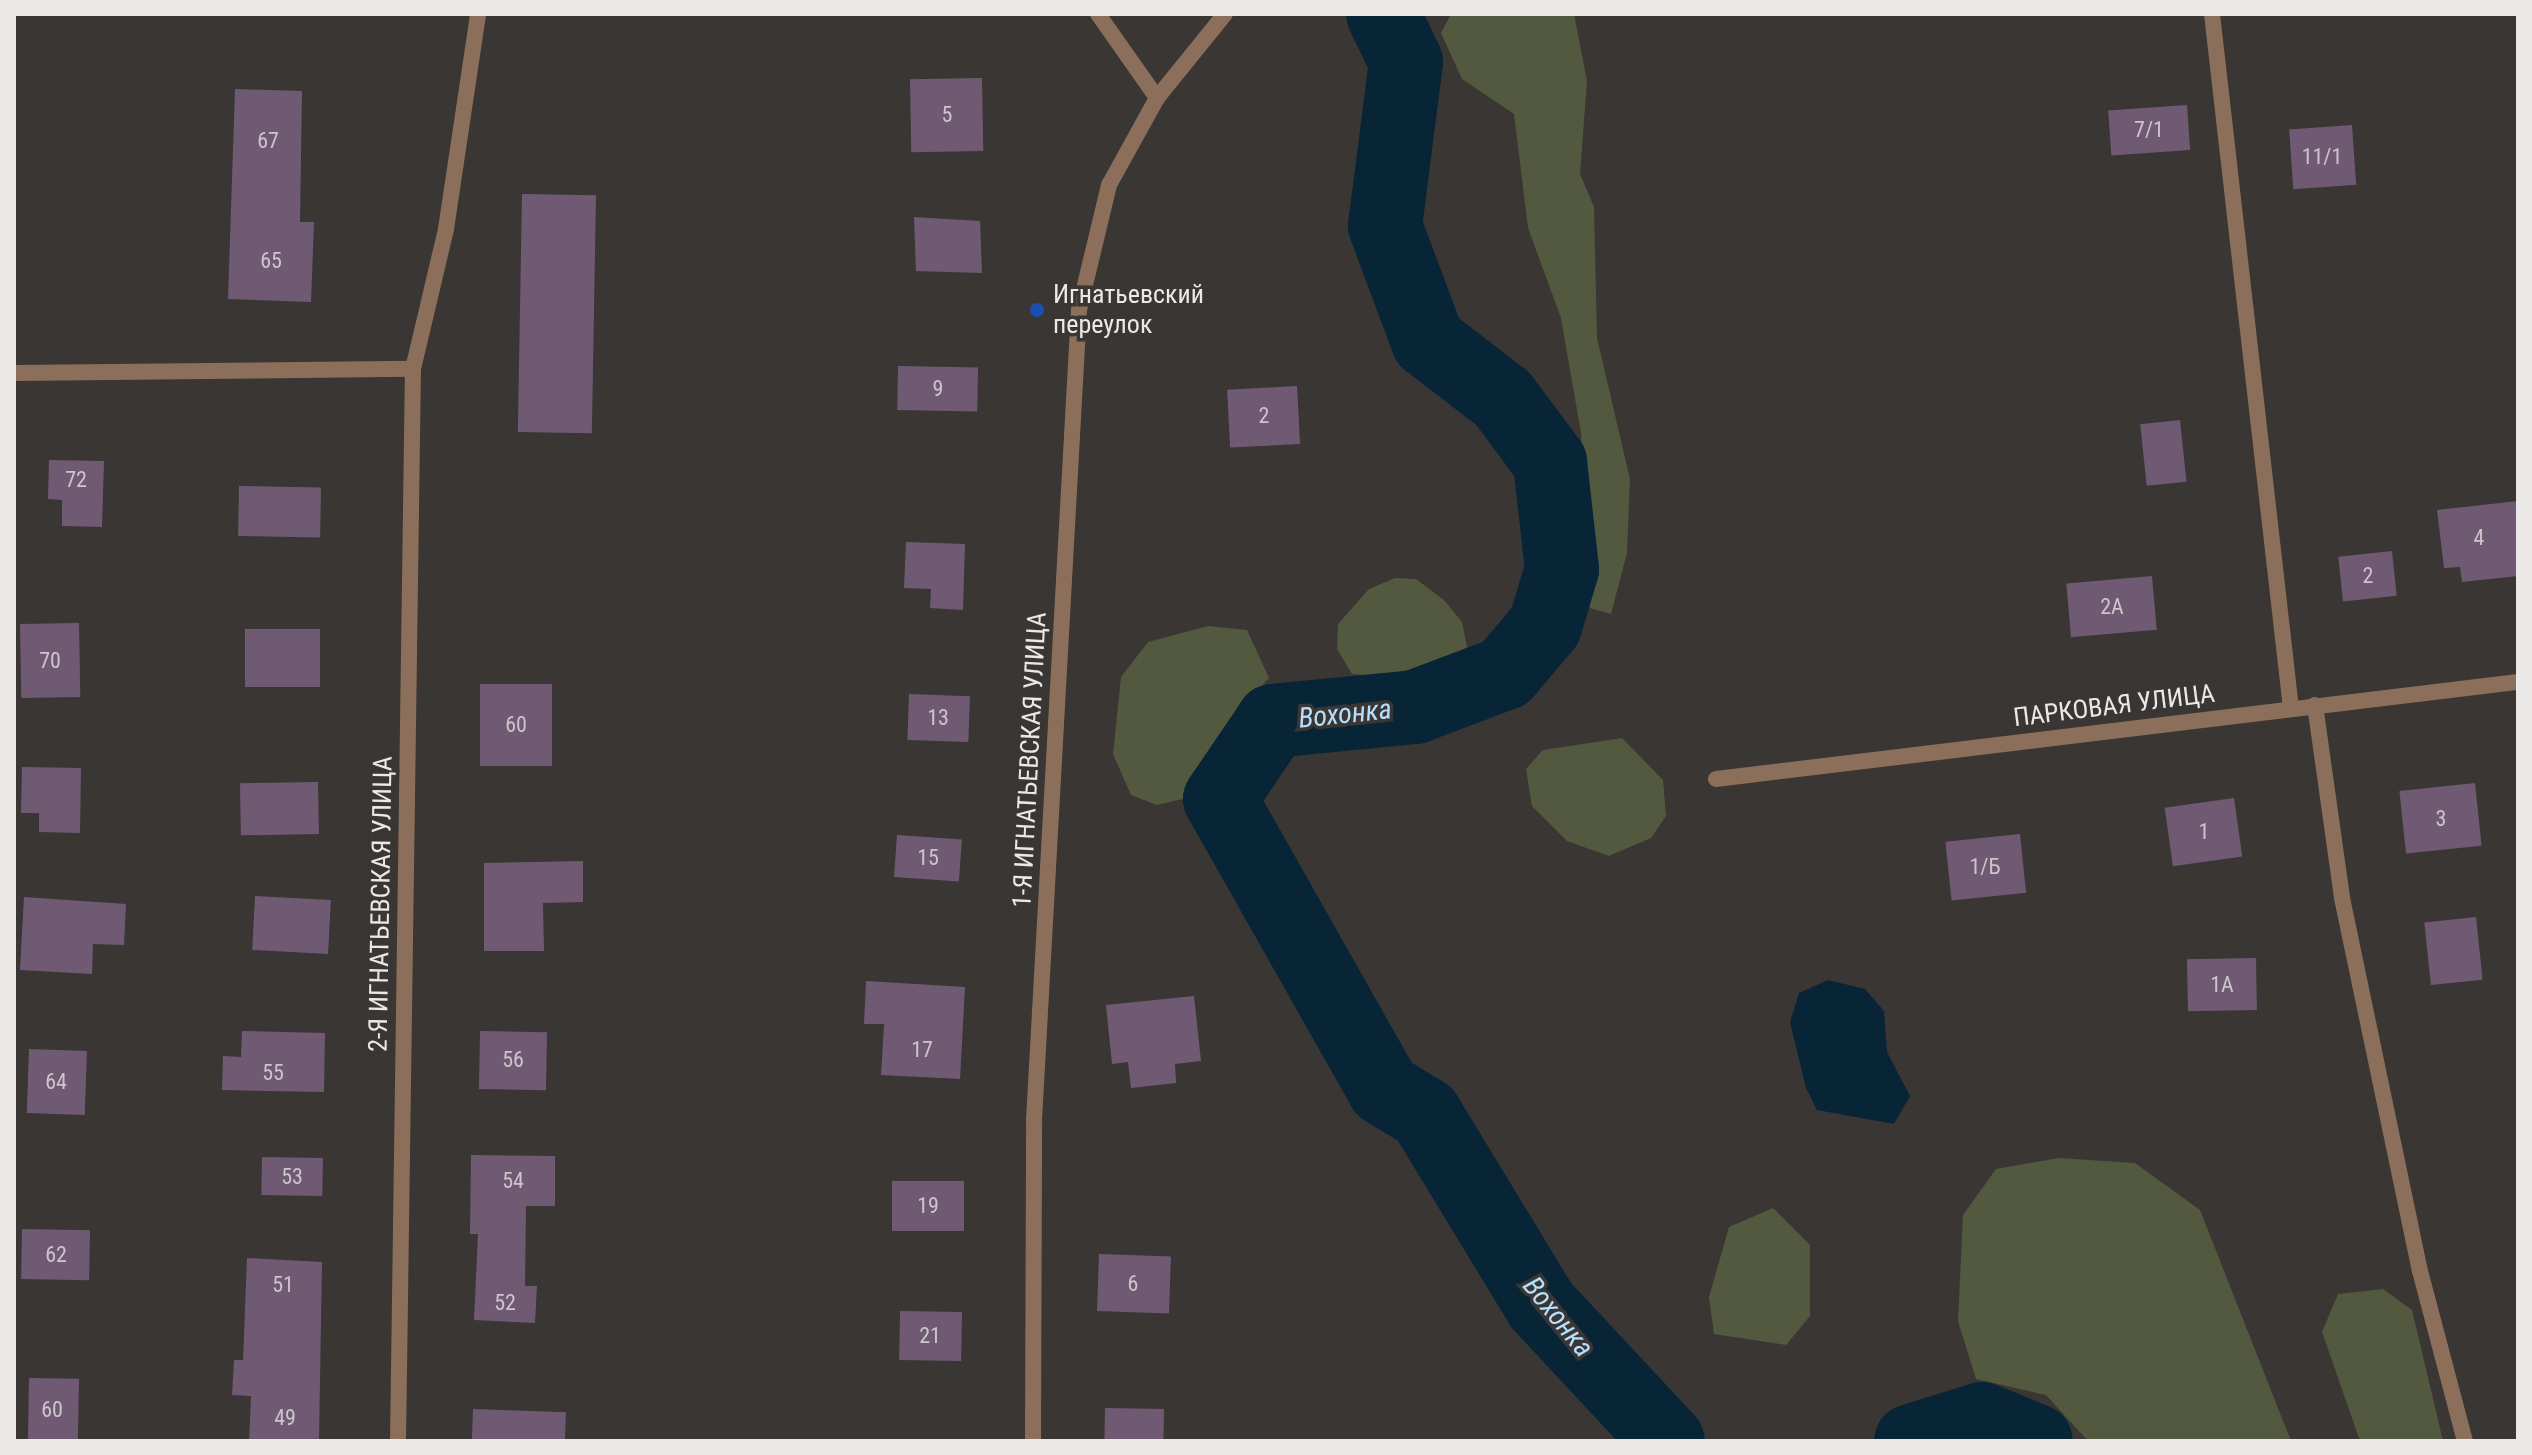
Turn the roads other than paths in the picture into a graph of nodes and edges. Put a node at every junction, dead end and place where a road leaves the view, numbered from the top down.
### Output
1 (478, 14) edge
2 (1098, 14) edge
3 (1225, 14) edge
4 (2212, 14) edge
5 (1157, 98) junction
6 (413, 369) junction
7 (14, 373) edge
8 (2518, 682) edge
9 (2315, 705) junction
10 (2291, 708) junction
11 (1716, 779) dead end
12 (398, 1441) edge
13 (1033, 1441) edge
14 (2465, 1441) edge

1 - 6 street, 2-Я ИГНАТЬЕВСКАЯ УЛИЦА
2 - 5 street
3 - 5 street, 1-Я ИГНАТЬЕВСКАЯ УЛИЦА
4 - 10 street
5 - 13 street, 1-Я ИГНАТЬЕВСКАЯ УЛИЦА
6 - 7 street
6 - 12 street, 2-Я ИГНАТЬЕВСКАЯ УЛИЦА
8 - 9 street, ПАРКОВАЯ УЛИЦА
9 - 10 street, ПАРКОВАЯ УЛИЦА
9 - 14 street
10 - 11 street, ПАРКОВАЯ УЛИЦА

